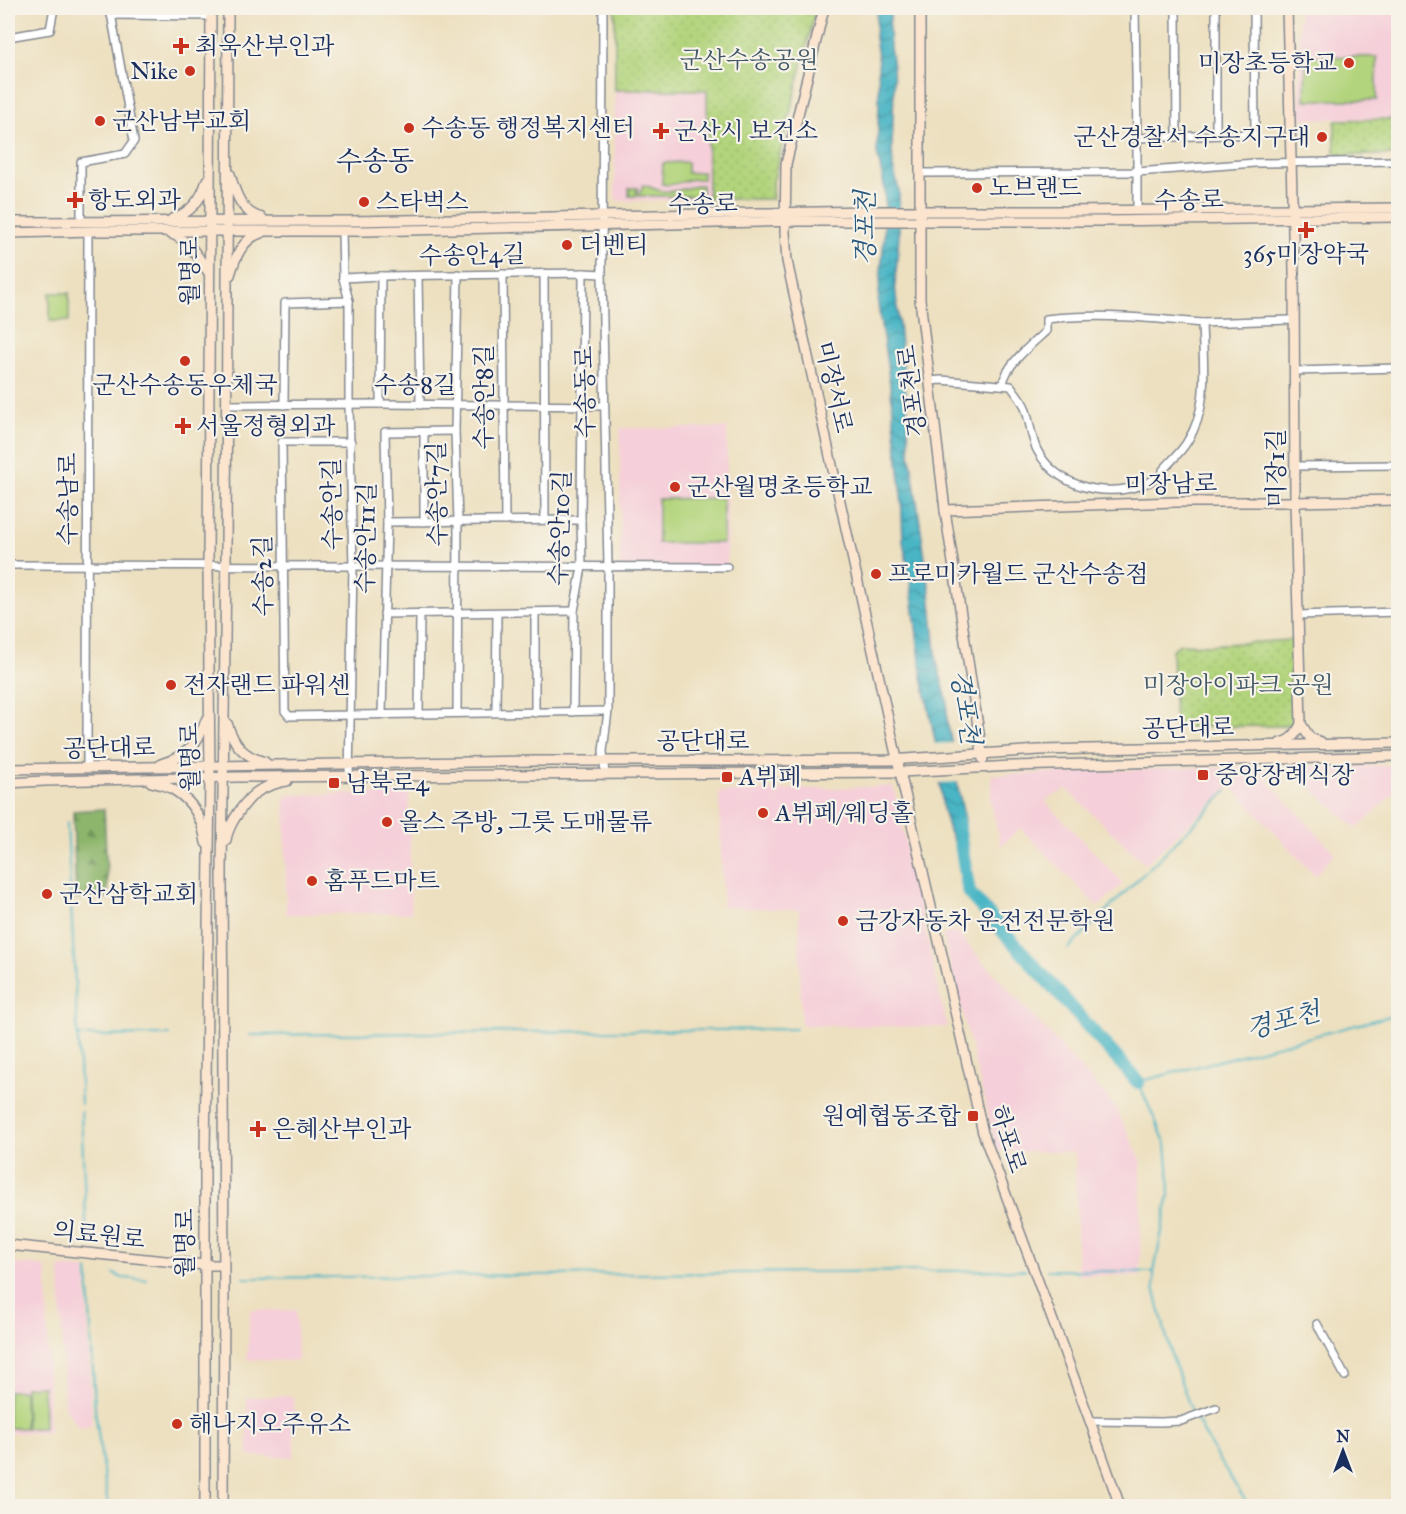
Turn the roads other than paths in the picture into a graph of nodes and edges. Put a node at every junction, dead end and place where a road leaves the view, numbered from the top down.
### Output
1 (54, 8) edge
2 (228, 8) edge
3 (603, 8) edge
4 (824, 8) edge
5 (921, 8) edge
6 (1135, 8) edge
7 (1176, 8) edge
8 (1216, 8) edge
9 (1254, 8) edge
10 (1287, 8) edge
11 (110, 11) edge
12 (210, 11) edge
13 (8, 37) edge
14 (1216, 135) junction
15 (1177, 137) junction
16 (1137, 138) junction
17 (1398, 161) edge
18 (227, 162) junction
19 (1292, 163) junction
20 (210, 170) junction
21 (1137, 172) junction
22 (921, 173) junction
23 (1398, 208) edge
24 (1137, 210) junction
25 (1293, 213) junction
26 (918, 216) junction
27 (785, 217) junction
28 (1398, 218) edge
29 (226, 220) junction
30 (274, 220) junction
31 (81, 221) junction
32 (167, 221) junction
33 (209, 221) junction
34 (602, 221) junction
35 (8, 222) edge
36 (88, 231) junction
37 (164, 231) junction
38 (342, 231) junction
39 (209, 232) junction
40 (226, 232) junction
41 (272, 232) junction
42 (8, 233) edge
43 (209, 273) junction
44 (544, 273) junction
45 (583, 273) junction
46 (458, 274) junction
47 (503, 274) junction
48 (602, 274) junction
49 (381, 276) junction
50 (418, 276) junction
51 (343, 278) junction
52 (227, 292) junction
53 (348, 301) junction
54 (1294, 321) junction
55 (1202, 323) junction
56 (1398, 368) edge
57 (1295, 371) junction
58 (930, 381) junction
59 (1003, 385) junction
60 (380, 404) junction
61 (226, 405) junction
62 (284, 405) junction
63 (349, 405) junction
64 (420, 405) junction
65 (457, 405) junction
66 (504, 405) junction
67 (544, 405) junction
68 (582, 405) junction
69 (604, 406) junction
70 (424, 432) junction
71 (455, 432) junction
72 (351, 442) junction
73 (1398, 465) edge
74 (1295, 466) junction
75 (1398, 500) edge
76 (1295, 502) junction
77 (945, 510) junction
78 (545, 520) junction
79 (581, 520) junction
80 (458, 521) junction
81 (505, 521) junction
82 (387, 522) junction
83 (424, 522) junction
84 (8, 565) edge
85 (87, 565) junction
86 (208, 565) junction
87 (226, 565) junction
88 (282, 565) junction
89 (352, 566) junction
90 (386, 566) junction
91 (458, 566) junction
92 (582, 567) junction
93 (608, 567) junction
94 (727, 567) dead end
95 (574, 611) junction
96 (457, 612) junction
97 (1398, 612) edge
98 (420, 613) junction
99 (497, 613) junction
100 (535, 613) junction
101 (384, 614) junction
102 (1298, 615) junction
103 (224, 706) junction
104 (209, 708) junction
105 (608, 711) junction
106 (496, 712) junction
107 (573, 712) junction
108 (457, 713) junction
109 (535, 713) junction
110 (382, 714) junction
111 (419, 714) junction
112 (349, 716) junction
113 (1301, 724) junction
114 (1398, 743) edge
115 (1336, 744) junction
116 (1267, 746) junction
117 (982, 753) junction
118 (1398, 756) edge
119 (898, 759) junction
120 (604, 760) junction
121 (349, 764) junction
122 (210, 765) junction
123 (288, 765) junction
124 (224, 766) junction
125 (87, 767) junction
126 (146, 767) junction
127 (983, 768) junction
128 (8, 769) edge
129 (901, 772) junction
130 (605, 775) junction
131 (310, 777) junction
132 (349, 777) junction
133 (210, 778) junction
134 (224, 778) junction
135 (144, 779) junction
136 (8, 783) edge
137 (209, 869) junction
138 (222, 870) junction
139 (8, 1245) edge
140 (223, 1265) junction
141 (205, 1266) junction
142 (1317, 1324) dead end
143 (1345, 1376) dead end
144 (1216, 1408) dead end
145 (1090, 1421) junction
146 (205, 1506) edge
147 (223, 1506) edge
148 (1120, 1506) edge

1 - 13 street
2 - 18 street, 월명로
3 - 34 street, 수송동로
4 - 27 street, 미장서로
5 - 22 street, 경포천로
6 - 16 street
7 - 15 street
8 - 14 street
9 - 14 street
10 - 19 street, 미장1길
11 - 12 street
11 - 31 street
12 - 20 street, 월명로
14 - 15 street
15 - 16 street
16 - 21 street
17 - 19 street
18 - 29 street, 월명로
18 - 30 street
19 - 21 street
19 - 25 street, 미장1길
20 - 32 street
20 - 33 street, 월명로
21 - 22 street
21 - 24 street
22 - 26 street, 경포천로
23 - 25 street, 수송로
24 - 25 street, 수송로
24 - 26 street, 수송로
25 - 26 street, 수송로
25 - 28 street, 수송로
25 - 54 street, 미장1길
26 - 27 street, 수송로
26 - 58 street, 경포천로
27 - 34 street, 수송로
27 - 119 street, 미장서로
29 - 30 street, 수송로
29 - 33 street, 수송로
29 - 40 street, 월명로
30 - 34 street, 수송로
31 - 32 street, 수송로
31 - 35 street, 수송로
32 - 33 street, 수송로
33 - 39 street, 월명로
34 - 38 street, 수송로
34 - 48 street, 수송동로
36 - 37 street, 수송로
36 - 42 street, 수송로
36 - 85 street, 수송남로
37 - 39 street, 수송로
37 - 43 street
38 - 41 street, 수송로
38 - 51 street, 수송안길
39 - 40 street, 수송로
39 - 43 street, 월명로
40 - 41 street, 수송로
40 - 52 street, 월명로
41 - 52 street
43 - 86 street, 월명로
44 - 45 street, 수송안4길
44 - 47 street, 수송안4길
44 - 67 street
45 - 48 street, 수송안4길
45 - 68 street, 수송안10길
46 - 47 street, 수송안4길
46 - 50 street, 수송안4길
46 - 65 street, 수송안7길
47 - 66 street, 수송안8길
48 - 69 street, 수송동로
49 - 50 street, 수송안4길
49 - 51 street, 수송안4길
49 - 60 street
50 - 64 street
51 - 53 street, 수송안길
52 - 61 street, 월명로
53 - 62 street
53 - 63 street, 수송안길
54 - 55 street
54 - 57 street, 미장1길
55 - 59 street
55 - 59 street
56 - 57 street
57 - 74 street, 미장1길
58 - 59 street
58 - 77 street, 경포천로
60 - 63 street, 수송8길
60 - 64 street, 수송8길
61 - 62 street, 수송8길
61 - 87 street, 월명로
62 - 63 street, 수송8길
63 - 72 street, 수송안길
64 - 65 street, 수송8길
65 - 66 street, 수송8길
65 - 71 street, 수송안7길
66 - 67 street, 수송8길
66 - 81 street, 수송안8길
67 - 68 street, 수송8길
67 - 78 street
68 - 69 street, 수송8길
68 - 79 street, 수송안10길
69 - 93 street, 수송동로
70 - 71 street, 수송안11길
70 - 82 street, 수송안11길
70 - 83 street
71 - 80 street, 수송안7길
72 - 88 street, 수송2길
72 - 89 street, 수송안길
73 - 74 street
74 - 76 street, 미장1길
75 - 76 street, 미장남로
76 - 77 street, 미장남로
76 - 102 street, 미장1길
77 - 117 street, 경포천로
78 - 79 street
78 - 81 street
79 - 92 street, 수송안10길
80 - 81 street
80 - 83 street
80 - 91 street, 수송안7길
82 - 83 street
82 - 90 street, 수송안11길
84 - 85 street
85 - 86 street
85 - 125 street, 수송남로
86 - 87 street
86 - 104 street, 월명로
87 - 88 street
87 - 103 street, 월명로
88 - 89 street
88 - 112 street, 수송2길
89 - 90 street
89 - 112 street, 수송안길
90 - 91 street
90 - 101 street, 수송안11길
91 - 92 street
91 - 96 street, 수송안7길
92 - 93 street
92 - 95 street, 수송안10길
93 - 94 street
93 - 105 street, 수송동로
95 - 100 street
95 - 107 street, 수송안10길
96 - 98 street
96 - 99 street
96 - 108 street, 수송안7길
97 - 102 street
98 - 101 street
98 - 111 street
99 - 100 street
99 - 106 street
100 - 109 street
101 - 110 street, 수송안11길
102 - 113 street, 미장1길
103 - 123 street
103 - 124 street, 월명로
104 - 122 street, 월명로
104 - 126 street
105 - 107 street
105 - 120 street, 수송동로
106 - 108 street
106 - 109 street
107 - 109 street
108 - 111 street
110 - 111 street
110 - 112 street
112 - 121 street, 수송안길
113 - 115 street
113 - 116 street
114 - 115 street, 공단대로
115 - 116 street, 공단대로
116 - 117 street, 공단대로
117 - 119 street, 공단대로
117 - 127 street, 경포천로
118 - 127 street, 공단대로
119 - 120 street, 공단대로
119 - 129 street, 미장서로
120 - 121 street, 공단대로
120 - 130 street, 수송동로
121 - 123 street, 공단대로
121 - 132 street, 수송안길
122 - 124 street, 공단대로
122 - 126 street, 공단대로
122 - 133 street, 월명로
123 - 124 street, 공단대로
124 - 134 street, 월명로
125 - 126 street, 공단대로
125 - 128 street, 공단대로
127 - 129 street, 공단대로
129 - 130 street, 공단대로
129 - 145 street, 하포로
130 - 132 street, 공단대로
131 - 132 street, 공단대로
131 - 134 street, 공단대로
131 - 138 street
133 - 134 street, 공단대로
133 - 135 street, 공단대로
133 - 137 street, 월명로
134 - 138 street, 월명로
135 - 136 street, 공단대로
135 - 137 street
137 - 141 street, 월명로
138 - 140 street, 월명로
139 - 141 street, 의료원로
140 - 141 street, 의료원로
140 - 147 street, 월명로
141 - 146 street, 월명로
142 - 143 street
144 - 145 street
145 - 148 street, 하포로

